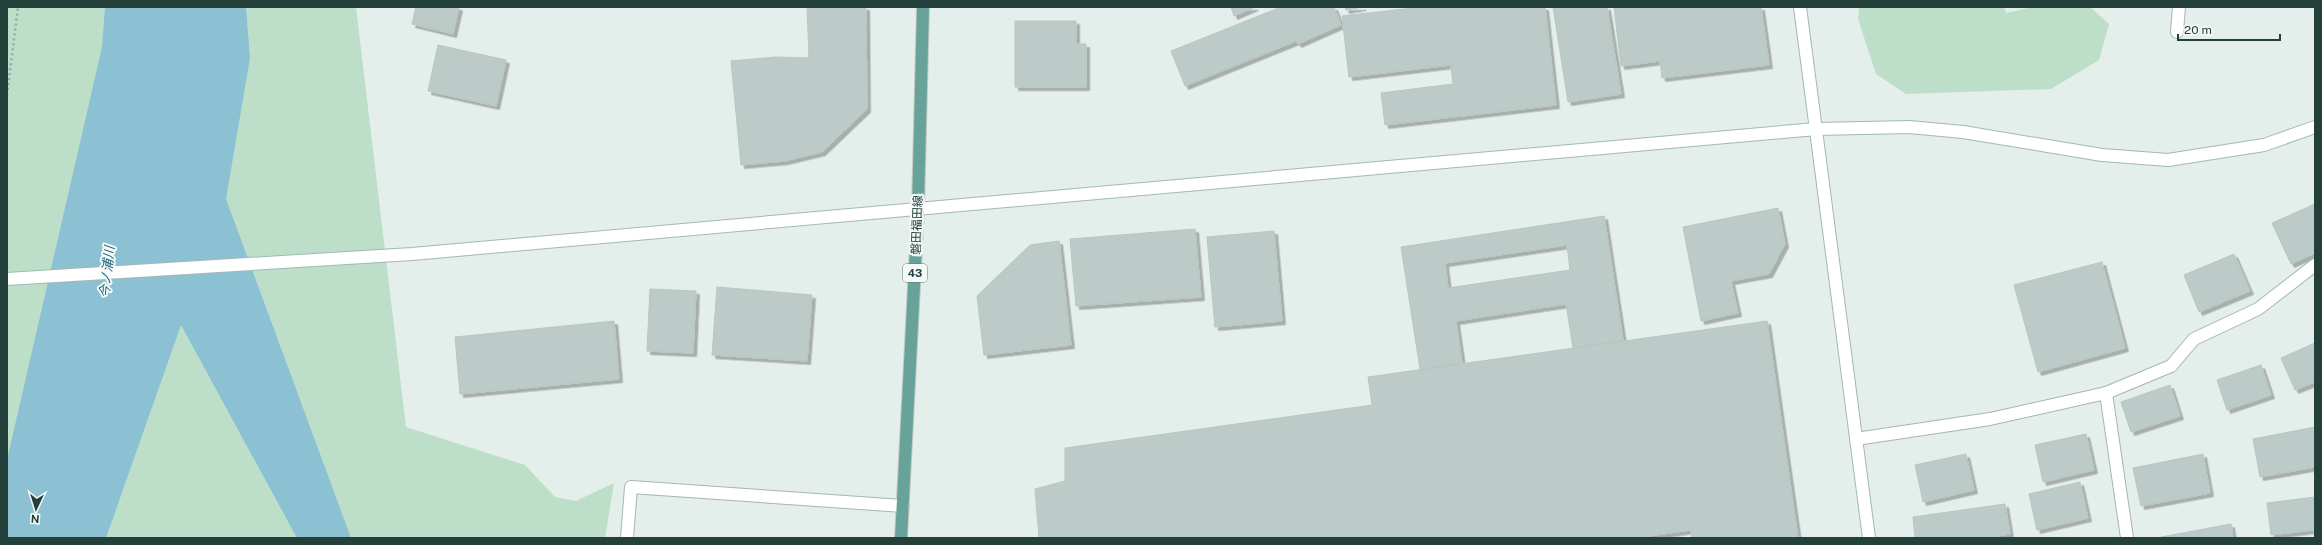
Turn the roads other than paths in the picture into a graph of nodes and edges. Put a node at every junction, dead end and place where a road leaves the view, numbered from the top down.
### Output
1 (923, 7) edge
2 (1800, 7) edge
3 (2180, 7) edge
4 (2177, 32) dead end
5 (2315, 126) edge
6 (1816, 129) junction
7 (918, 208) junction
8 (2315, 265) edge
9 (7, 279) edge
10 (2106, 394) junction
11 (1856, 439) junction
12 (903, 506) junction
13 (627, 538) edge
14 (901, 538) edge
15 (1869, 538) edge
16 (2127, 538) edge

1 - 7 main road, 磐田福田線 / 43
2 - 6 street
3 - 4 street
5 - 6 street
6 - 7 street
6 - 11 street
7 - 9 street
7 - 12 main road, 磐田福田線 / 43
8 - 10 street
10 - 11 street
10 - 16 street
11 - 15 street
12 - 13 street
12 - 14 main road, 磐田福田線 / 43

